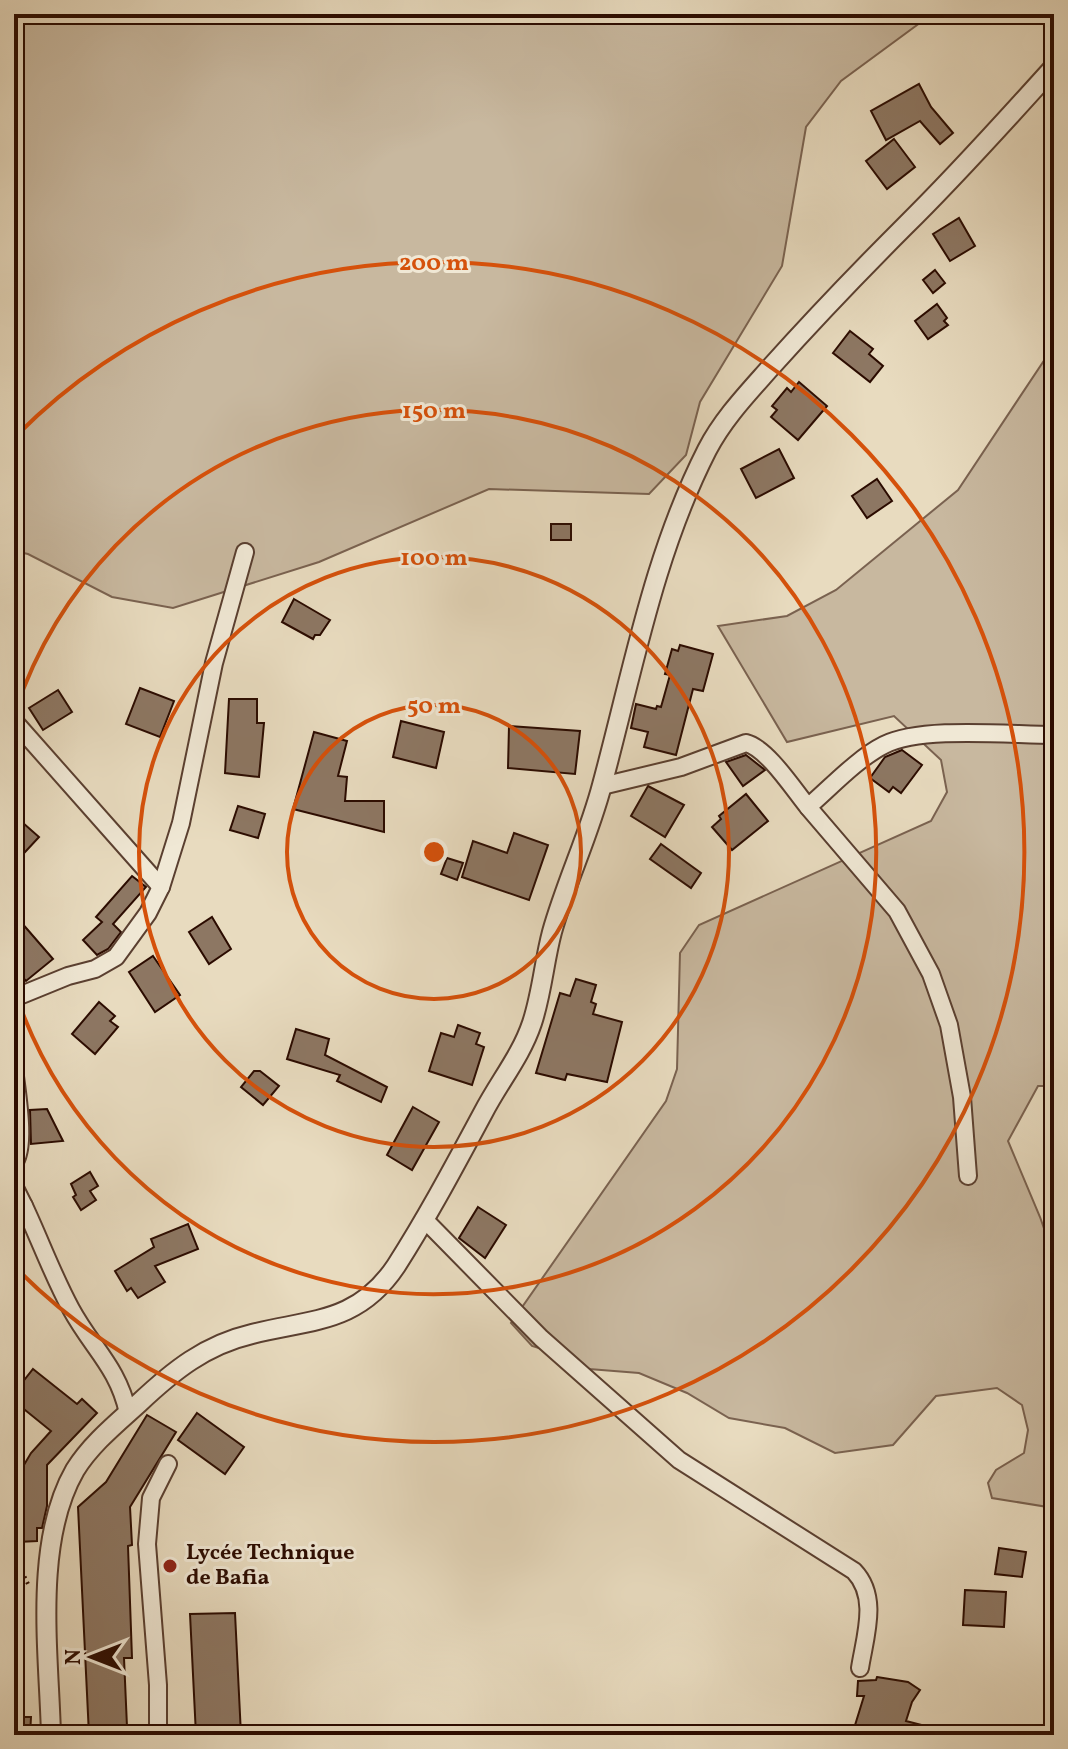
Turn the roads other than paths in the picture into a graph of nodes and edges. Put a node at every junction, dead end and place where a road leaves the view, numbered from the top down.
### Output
1 (1054, 67) edge
2 (245, 552) dead end
3 (14, 721) edge
4 (1054, 735) edge
5 (602, 786) junction
6 (808, 807) junction
7 (161, 887) junction
8 (14, 998) edge
9 (14, 1068) edge
10 (14, 1163) edge
11 (968, 1176) dead end
12 (14, 1186) edge
13 (19, 1206) edge
14 (424, 1219) junction
15 (128, 1413) junction
16 (168, 1464) dead end
17 (860, 1668) dead end
18 (51, 1735) edge
19 (158, 1735) edge

1 - 5 street
2 - 7 street
3 - 7 street
4 - 6 street
5 - 6 street
5 - 14 street
6 - 11 street
7 - 8 street
9 - 10 street
12 - 13 street
13 - 15 street
14 - 15 street
14 - 17 street
15 - 18 street
16 - 19 street

